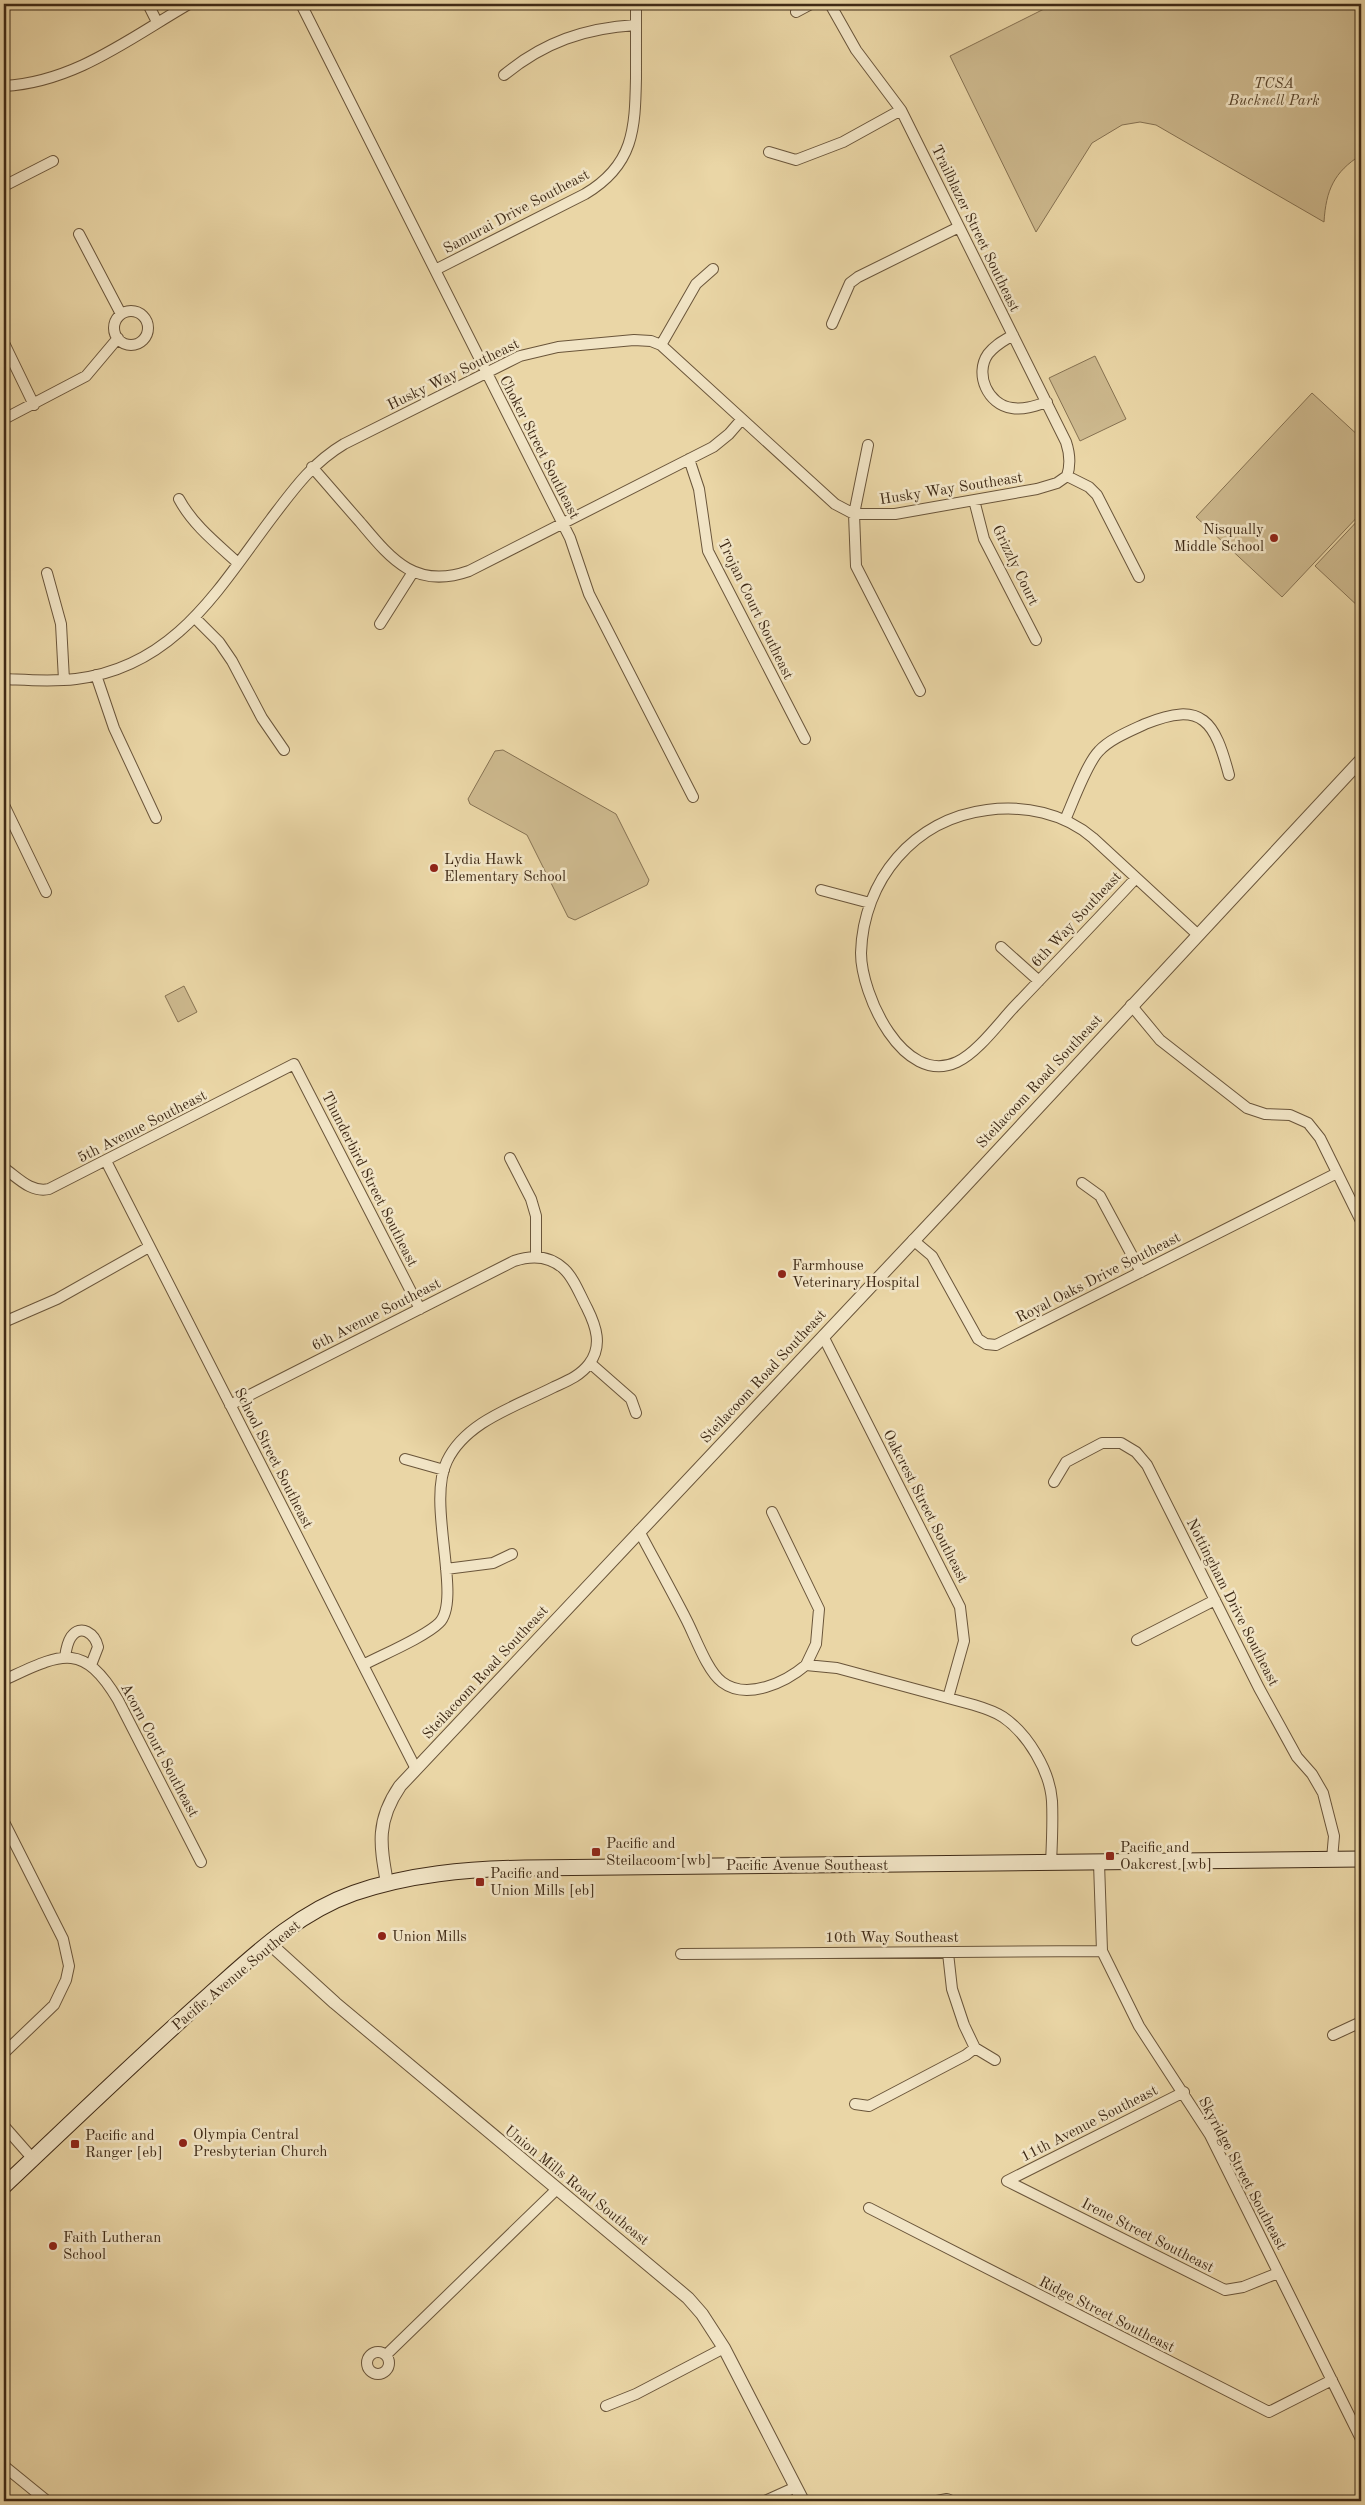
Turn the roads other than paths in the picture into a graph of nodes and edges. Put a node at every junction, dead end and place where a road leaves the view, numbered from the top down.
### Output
1 (148, 4) edge
2 (189, 4) edge
3 (302, 4) edge
4 (636, 4) edge
5 (812, 4) edge
6 (830, 4) edge
7 (796, 12) dead end
8 (157, 22) junction
9 (636, 25) junction
10 (504, 75) dead end
11 (4, 86) edge
12 (901, 110) junction
13 (769, 152) dead end
14 (52, 161) dead end
15 (4, 186) edge
16 (959, 227) junction
17 (79, 234) dead end
18 (713, 269) dead end
19 (435, 270) junction
20 (121, 314) junction
21 (832, 324) dead end
22 (1013, 335) junction
23 (118, 338) junction
24 (4, 343) edge
25 (661, 345) junction
26 (485, 372) junction
27 (1047, 402) junction
28 (34, 404) junction
29 (4, 419) edge
30 (742, 419) junction
31 (868, 445) dead end
32 (689, 459) junction
33 (312, 467) junction
34 (1067, 476) junction
35 (178, 499) dead end
36 (974, 500) junction
37 (854, 514) junction
38 (562, 524) junction
39 (238, 563) junction
40 (413, 572) junction
41 (47, 573) dead end
42 (1139, 577) dead end
43 (195, 618) junction
44 (380, 624) dead end
45 (1036, 640) dead end
46 (96, 676) junction
47 (4, 679) edge
48 (64, 680) junction
49 (920, 691) dead end
50 (804, 739) dead end
51 (284, 750) dead end
52 (1361, 760) edge
53 (1230, 775) dead end
54 (693, 797) dead end
55 (4, 805) edge
56 (156, 818) dead end
57 (1064, 820) junction
58 (1136, 878) junction
59 (821, 890) dead end
60 (46, 892) dead end
61 (870, 903) junction
62 (1197, 934) junction
63 (1001, 947) dead end
64 (1038, 982) junction
65 (1131, 1005) junction
66 (294, 1064) joint
67 (510, 1158) dead end
68 (106, 1161) junction
69 (4, 1168) edge
70 (1337, 1173) junction
71 (1082, 1183) dead end
72 (1361, 1221) edge
73 (913, 1240) junction
74 (150, 1247) junction
75 (536, 1256) junction
76 (1141, 1272) junction
77 (420, 1309) junction
78 (4, 1322) edge
79 (823, 1336) junction
80 (590, 1363) junction
81 (230, 1405) junction
82 (636, 1413) dead end
83 (404, 1459) dead end
84 (444, 1470) junction
85 (1054, 1482) dead end
86 (772, 1512) dead end
87 (640, 1531) junction
88 (512, 1554) dead end
89 (446, 1569) junction
90 (1215, 1600) junction
91 (1137, 1640) dead end
92 (64, 1657) junction
93 (86, 1663) junction
94 (363, 1665) junction
95 (806, 1665) junction
96 (4, 1680) edge
97 (948, 1698) junction
98 (416, 1769) junction
99 (4, 1822) edge
100 (1361, 1859) edge
101 (1332, 1860) junction
102 (201, 1862) dead end
103 (1052, 1863) junction
104 (1099, 1863) junction
105 (387, 1883) junction
106 (269, 1943) junction
107 (1102, 1952) junction
108 (948, 1953) junction
109 (681, 1954) dead end
110 (1361, 2022) edge
111 (1332, 2035) dead end
112 (975, 2048) junction
113 (4, 2053) edge
114 (995, 2060) dead end
115 (1184, 2092) junction
116 (855, 2104) dead end
117 (4, 2126) edge
118 (33, 2159) junction
119 (1007, 2182) joint
120 (4, 2186) edge
121 (557, 2189) junction
122 (869, 2208) dead end
123 (1278, 2273) junction
124 (724, 2348) junction
125 (386, 2355) dead end
126 (1332, 2380) junction
127 (606, 2406) dead end
128 (1361, 2439) edge
129 (4, 2466) edge
130 (796, 2486) junction
131 (47, 2501) edge
132 (765, 2501) edge
133 (804, 2501) edge
134 (937, 2501) edge
135 (952, 2501) edge

1 - 8 street
2 - 8 street
3 - 19 street, Choker Street Southeast
4 - 9 street, Samurai Drive Southeast
5 - 7 street
6 - 12 street, Trailblazer Street Southeast
8 - 11 street
9 - 10 street
9 - 19 street, Samurai Drive Southeast
12 - 13 street
12 - 16 street, Trailblazer Street Southeast
14 - 15 street
16 - 21 street
16 - 22 street, Trailblazer Street Southeast
17 - 20 street
18 - 25 street
19 - 26 street, Choker Street Southeast
20 - 23 street
20 - 23 street
22 - 27 street, Trailblazer Street Southeast
22 - 27 street
23 - 28 street
24 - 28 street
25 - 26 street, Husky Way Southeast
25 - 30 street, Husky Way Southeast
26 - 33 street, Husky Way Southeast
26 - 38 street, Choker Street Southeast
27 - 34 street, Trailblazer Street Southeast
28 - 29 street
30 - 32 street
30 - 37 street, Husky Way Southeast
31 - 37 street
32 - 38 street
32 - 50 street, Trojan Court Southeast
33 - 39 street, Husky Way Southeast
33 - 40 street
34 - 36 street, Husky Way Southeast
34 - 42 street
35 - 39 street
36 - 37 street, Husky Way Southeast
36 - 45 street, Grizzly Court
37 - 49 street
38 - 40 street
38 - 54 street, Choker Street Southeast
39 - 43 street, Husky Way Southeast
40 - 44 street
41 - 48 street
43 - 46 street, Husky Way Southeast
43 - 51 street
46 - 48 street, Husky Way Southeast
46 - 56 street
47 - 48 street, Husky Way Southeast
52 - 62 street, Steilacoom Road Southeast
53 - 57 street
55 - 60 street
57 - 58 street, 6th Way Southeast
57 - 61 street, 6th Way Southeast
58 - 62 street, 6th Way Southeast
58 - 64 street, 6th Way Southeast
59 - 61 street
61 - 64 street, 6th Way Southeast
62 - 65 street, Steilacoom Road Southeast
63 - 64 street, 6th Way Southeast
65 - 70 street
65 - 73 street, Steilacoom Road Southeast
66 - 68 street, 5th Avenue Southeast
66 - 77 street, Thunderbird Street Southeast
67 - 75 street
68 - 69 street, 5th Avenue Southeast
68 - 74 street, School Street Southeast
70 - 72 street
70 - 76 street, Royal Oaks Drive Southeast
71 - 76 street
73 - 76 street, Royal Oaks Drive Southeast
73 - 79 street, Steilacoom Road Southeast
74 - 78 street
74 - 81 street, School Street Southeast
75 - 77 street, 6th Avenue Southeast
75 - 80 street
77 - 81 street, 6th Avenue Southeast
79 - 87 street, Steilacoom Road Southeast
79 - 97 street, Oakcrest Street Southeast
80 - 82 street
80 - 84 street
81 - 94 street, School Street Southeast
83 - 84 street
84 - 89 street
85 - 90 street, Nottingham Drive Southeast
86 - 95 street
87 - 95 street
87 - 98 street, Steilacoom Road Southeast
88 - 89 street
89 - 94 street
90 - 91 street
90 - 101 street, Nottingham Drive Southeast
92 - 93 street
92 - 93 street
92 - 96 street
93 - 102 street, Acorn Court Southeast
94 - 98 street, School Street Southeast
95 - 97 street
97 - 103 street
98 - 105 street, Steilacoom Road Southeast
99 - 113 street
100 - 101 main road, Pacific Avenue Southeast
101 - 104 main road, Pacific Avenue Southeast
103 - 104 main road, Pacific Avenue Southeast
103 - 105 main road, Pacific Avenue Southeast
104 - 107 street, Skyridge Street Southeast
105 - 106 main road, Pacific Avenue Southeast
106 - 118 main road, Pacific Avenue Southeast
106 - 121 street, Union Mills Road Southeast
107 - 108 street, 10th Way Southeast
107 - 115 street, Skyridge Street Southeast
108 - 109 street, 10th Way Southeast
108 - 112 street
110 - 111 street
112 - 114 street
112 - 116 street
115 - 119 street, 11th Avenue Southeast
115 - 123 street, Skyridge Street Southeast
117 - 118 street
118 - 120 main road, Pacific Avenue Southeast
119 - 123 street, Irene Street Southeast
121 - 124 street, Union Mills Road Southeast
121 - 125 street
122 - 126 street, Ridge Street Southeast
123 - 126 street, Skyridge Street Southeast
124 - 127 street
124 - 130 street, Union Mills Road Southeast
126 - 128 street, Skyridge Street Southeast
129 - 131 street
130 - 132 street
130 - 133 street, Union Mills Road Southeast
134 - 135 street

